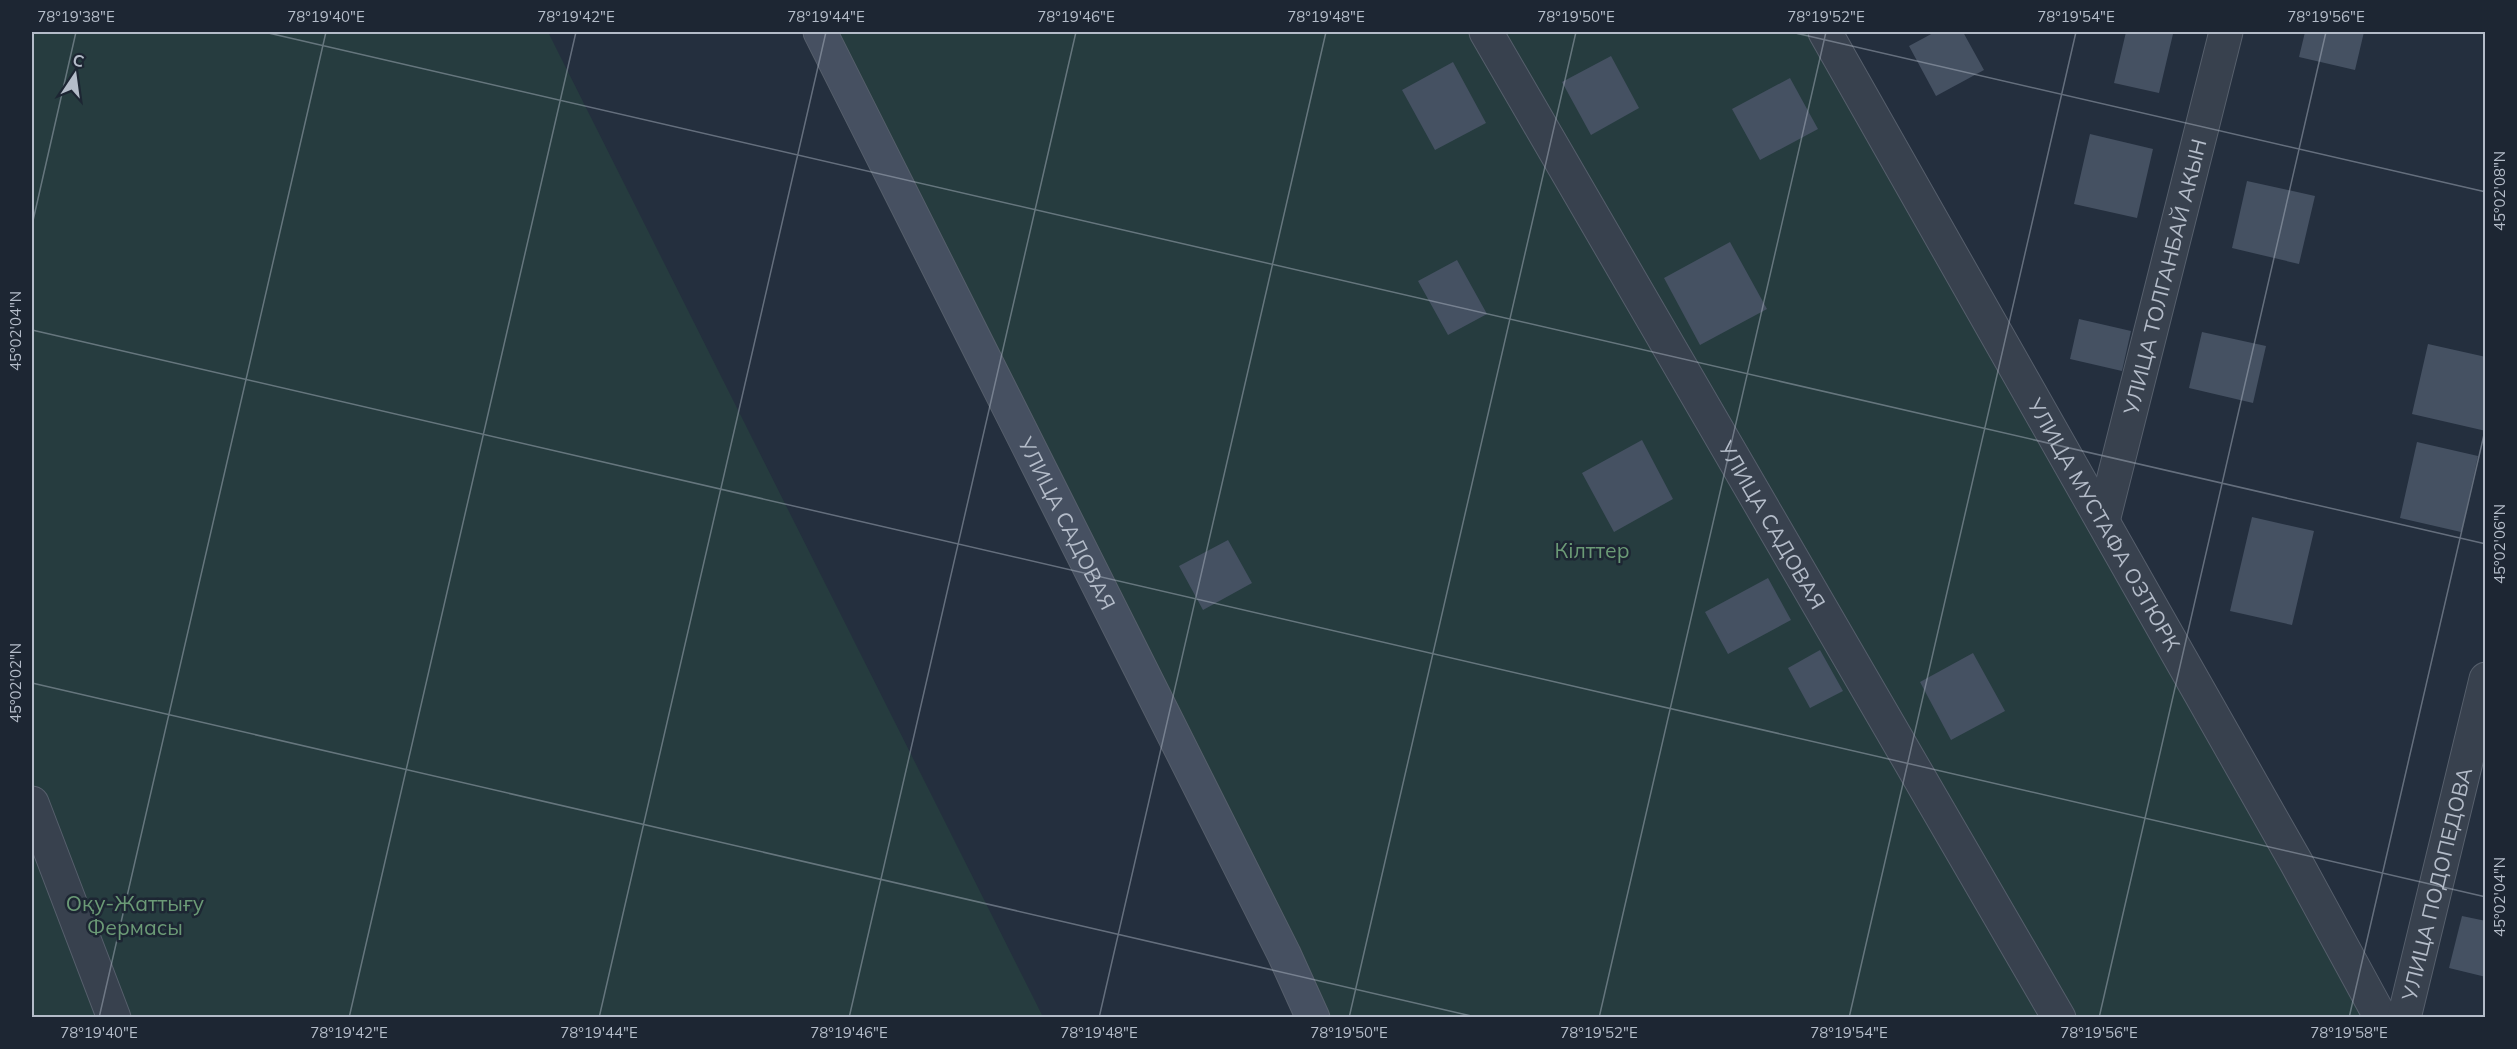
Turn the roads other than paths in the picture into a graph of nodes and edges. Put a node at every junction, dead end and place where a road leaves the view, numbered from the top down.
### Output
1 (820, 32) edge
2 (1486, 32) edge
3 (1825, 32) edge
4 (2226, 32) edge
5 (2103, 521) junction
6 (2486, 679) edge
7 (32, 803) edge
8 (114, 1017) edge
9 (1313, 1017) edge
10 (2059, 1017) edge
11 (2381, 1017) edge
12 (2404, 1017) edge

1 - 9 street, УЛИЦА САДОВАЯ
2 - 10 street, УЛИЦА САДОВАЯ
3 - 5 street, УЛИЦА МУСТАФА ОЗТЮРК
4 - 5 street, УЛИЦА ТОЛГАНБАЙ АКЫН
5 - 11 street, УЛИЦА МУСТАФА ОЗТЮРК
6 - 12 street, УЛИЦА ПОДОПЕДОВА
7 - 8 street

